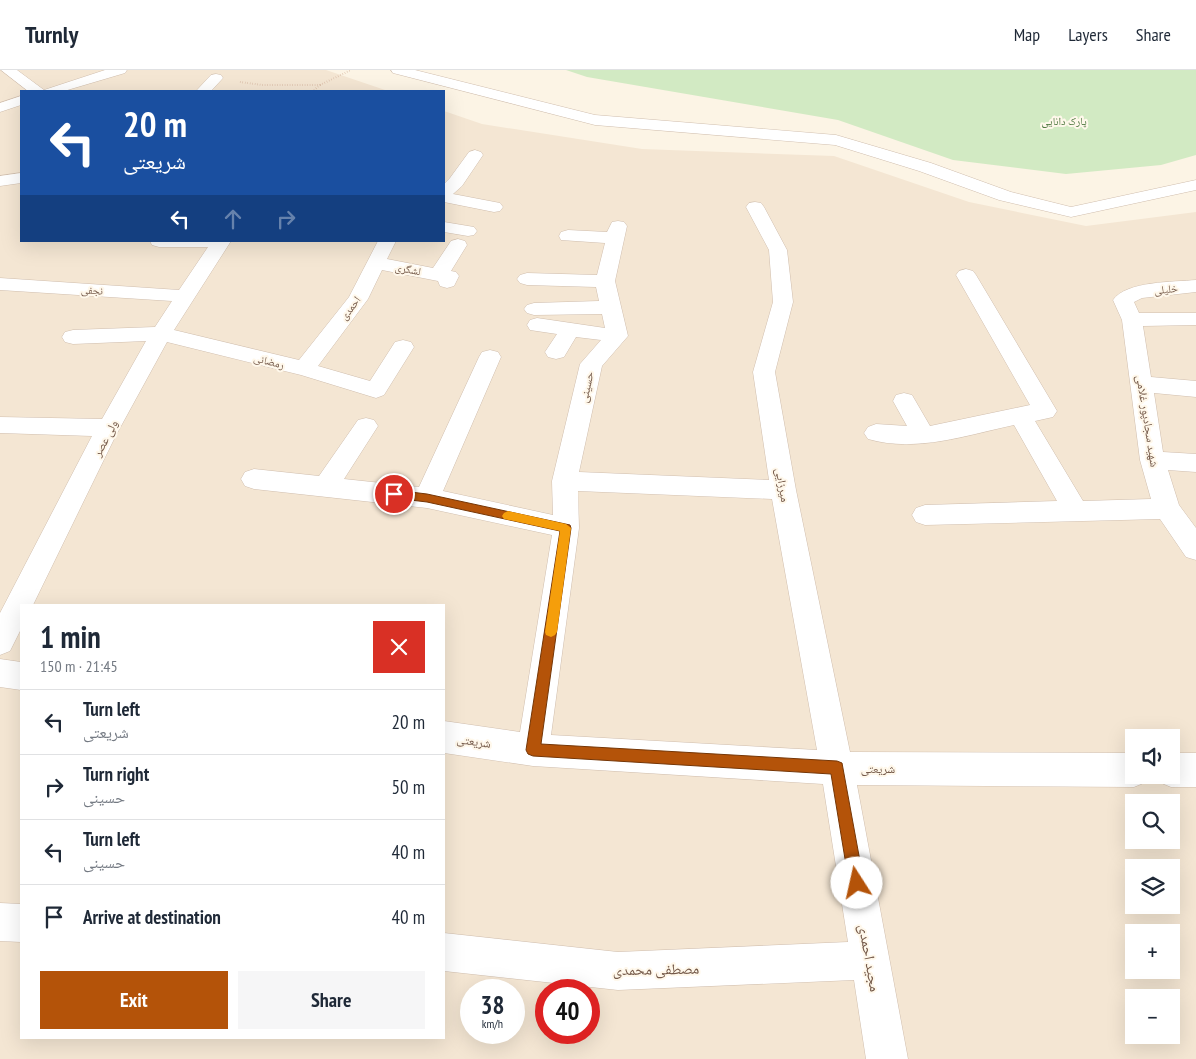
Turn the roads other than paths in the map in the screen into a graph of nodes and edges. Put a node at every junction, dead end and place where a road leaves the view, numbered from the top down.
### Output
1 (8, 70) edge
2 (62, 70) edge
3 (120, 70) edge
4 (398, 70) edge
5 (216, 78) road end
6 (79, 84) junction
7 (36, 90) edge
8 (54, 90) edge
9 (204, 90) edge
10 (20, 100) edge
11 (0, 108) edge
12 (474, 155) dead end
13 (20, 178) edge
14 (0, 181) edge
15 (1196, 185) edge
16 (445, 191) edge
17 (445, 197) edge
18 (494, 207) dead end
19 (755, 207) dead end
20 (445, 228) edge
21 (568, 236) dead end
22 (221, 242) edge
23 (387, 242) edge
24 (377, 263) junction
25 (966, 276) dead end
26 (527, 279) dead end
27 (605, 281) junction
28 (0, 284) edge
29 (1196, 286) edge
30 (1136, 292) joint
31 (183, 296) junction
32 (612, 307) junction
33 (1196, 319) edge
34 (1132, 320) junction
35 (571, 329) junction
36 (162, 334) junction
37 (617, 336) junction
38 (73, 337) dead end
39 (403, 347) dead end
40 (556, 352) dead end
41 (490, 356) dead end
42 (304, 369) junction
43 (1143, 384) junction
44 (1196, 389) edge
45 (904, 401) dead end
46 (1020, 415) junction
47 (0, 424) edge
48 (366, 426) dead end
49 (110, 428) junction
50 (876, 433) dead end
51 (924, 436) junction
52 (1152, 460) junction
53 (1196, 463) edge
54 (254, 479) dead end
55 (565, 481) junction
56 (326, 486) junction
57 (783, 490) junction
58 (427, 498) junction
59 (1167, 509) junction
60 (1076, 511) junction
61 (926, 515) dead end
62 (566, 528) junction
63 (1195, 545) edge
64 (0, 642) edge
65 (0, 673) edge
66 (20, 676) edge
67 (445, 737) edge
68 (533, 750) junction
69 (837, 768) junction
70 (1125, 770) edge
71 (1180, 770) edge
72 (1196, 770) edge
73 (0, 922) edge
74 (20, 923) edge
75 (445, 952) edge
76 (870, 960) junction
77 (887, 1059) edge

1 - 7 street
2 - 6 street
3 - 6 street
4 - 15 street
5 - 9 street
6 - 8 street
10 - 11 street
12 - 16 street
13 - 14 street
17 - 18 street
19 - 57 street, میرزایی
20 - 24 street, لشگری
21 - 27 street
22 - 31 street, ولی عصر
23 - 24 street, احمدی
24 - 42 street, احمدی
25 - 46 street
26 - 27 street
27 - 32 street
28 - 31 street, نجفی
29 - 30 street, خلیلی
30 - 34 street, شهید سجادپور غلامی
31 - 36 street, ولی عصر
32 - 35 street
32 - 37 street
33 - 34 street
34 - 43 street, شهید سجادپور غلامی
35 - 37 street
35 - 40 street
36 - 38 street, رمضانی
36 - 42 street, رمضانی
36 - 49 street, ولی عصر
37 - 55 street, حسینی
39 - 42 street, رمضانی
41 - 58 street
43 - 44 street
43 - 52 street, شهید سجادپور غلامی
45 - 51 street
46 - 51 street
46 - 60 street
47 - 49 street
48 - 56 street
49 - 64 street, ولی عصر
50 - 51 street
52 - 53 street
52 - 59 street, شهید سجادپور غلامی
54 - 56 street
55 - 57 street
55 - 62 street, حسینی
56 - 58 street
57 - 69 street, میرزایی
58 - 62 street
59 - 60 street
59 - 63 street, شهید سجادپور غلامی
60 - 61 street
62 - 68 street, حسینی
65 - 66 street
67 - 68 street, شریعتی
68 - 69 street, شریعتی
69 - 70 street, شریعتی
69 - 76 street, مجید احمدی
71 - 72 street
73 - 74 street
75 - 76 street, مصطفی محمدی
76 - 77 street, مجید احمدی

